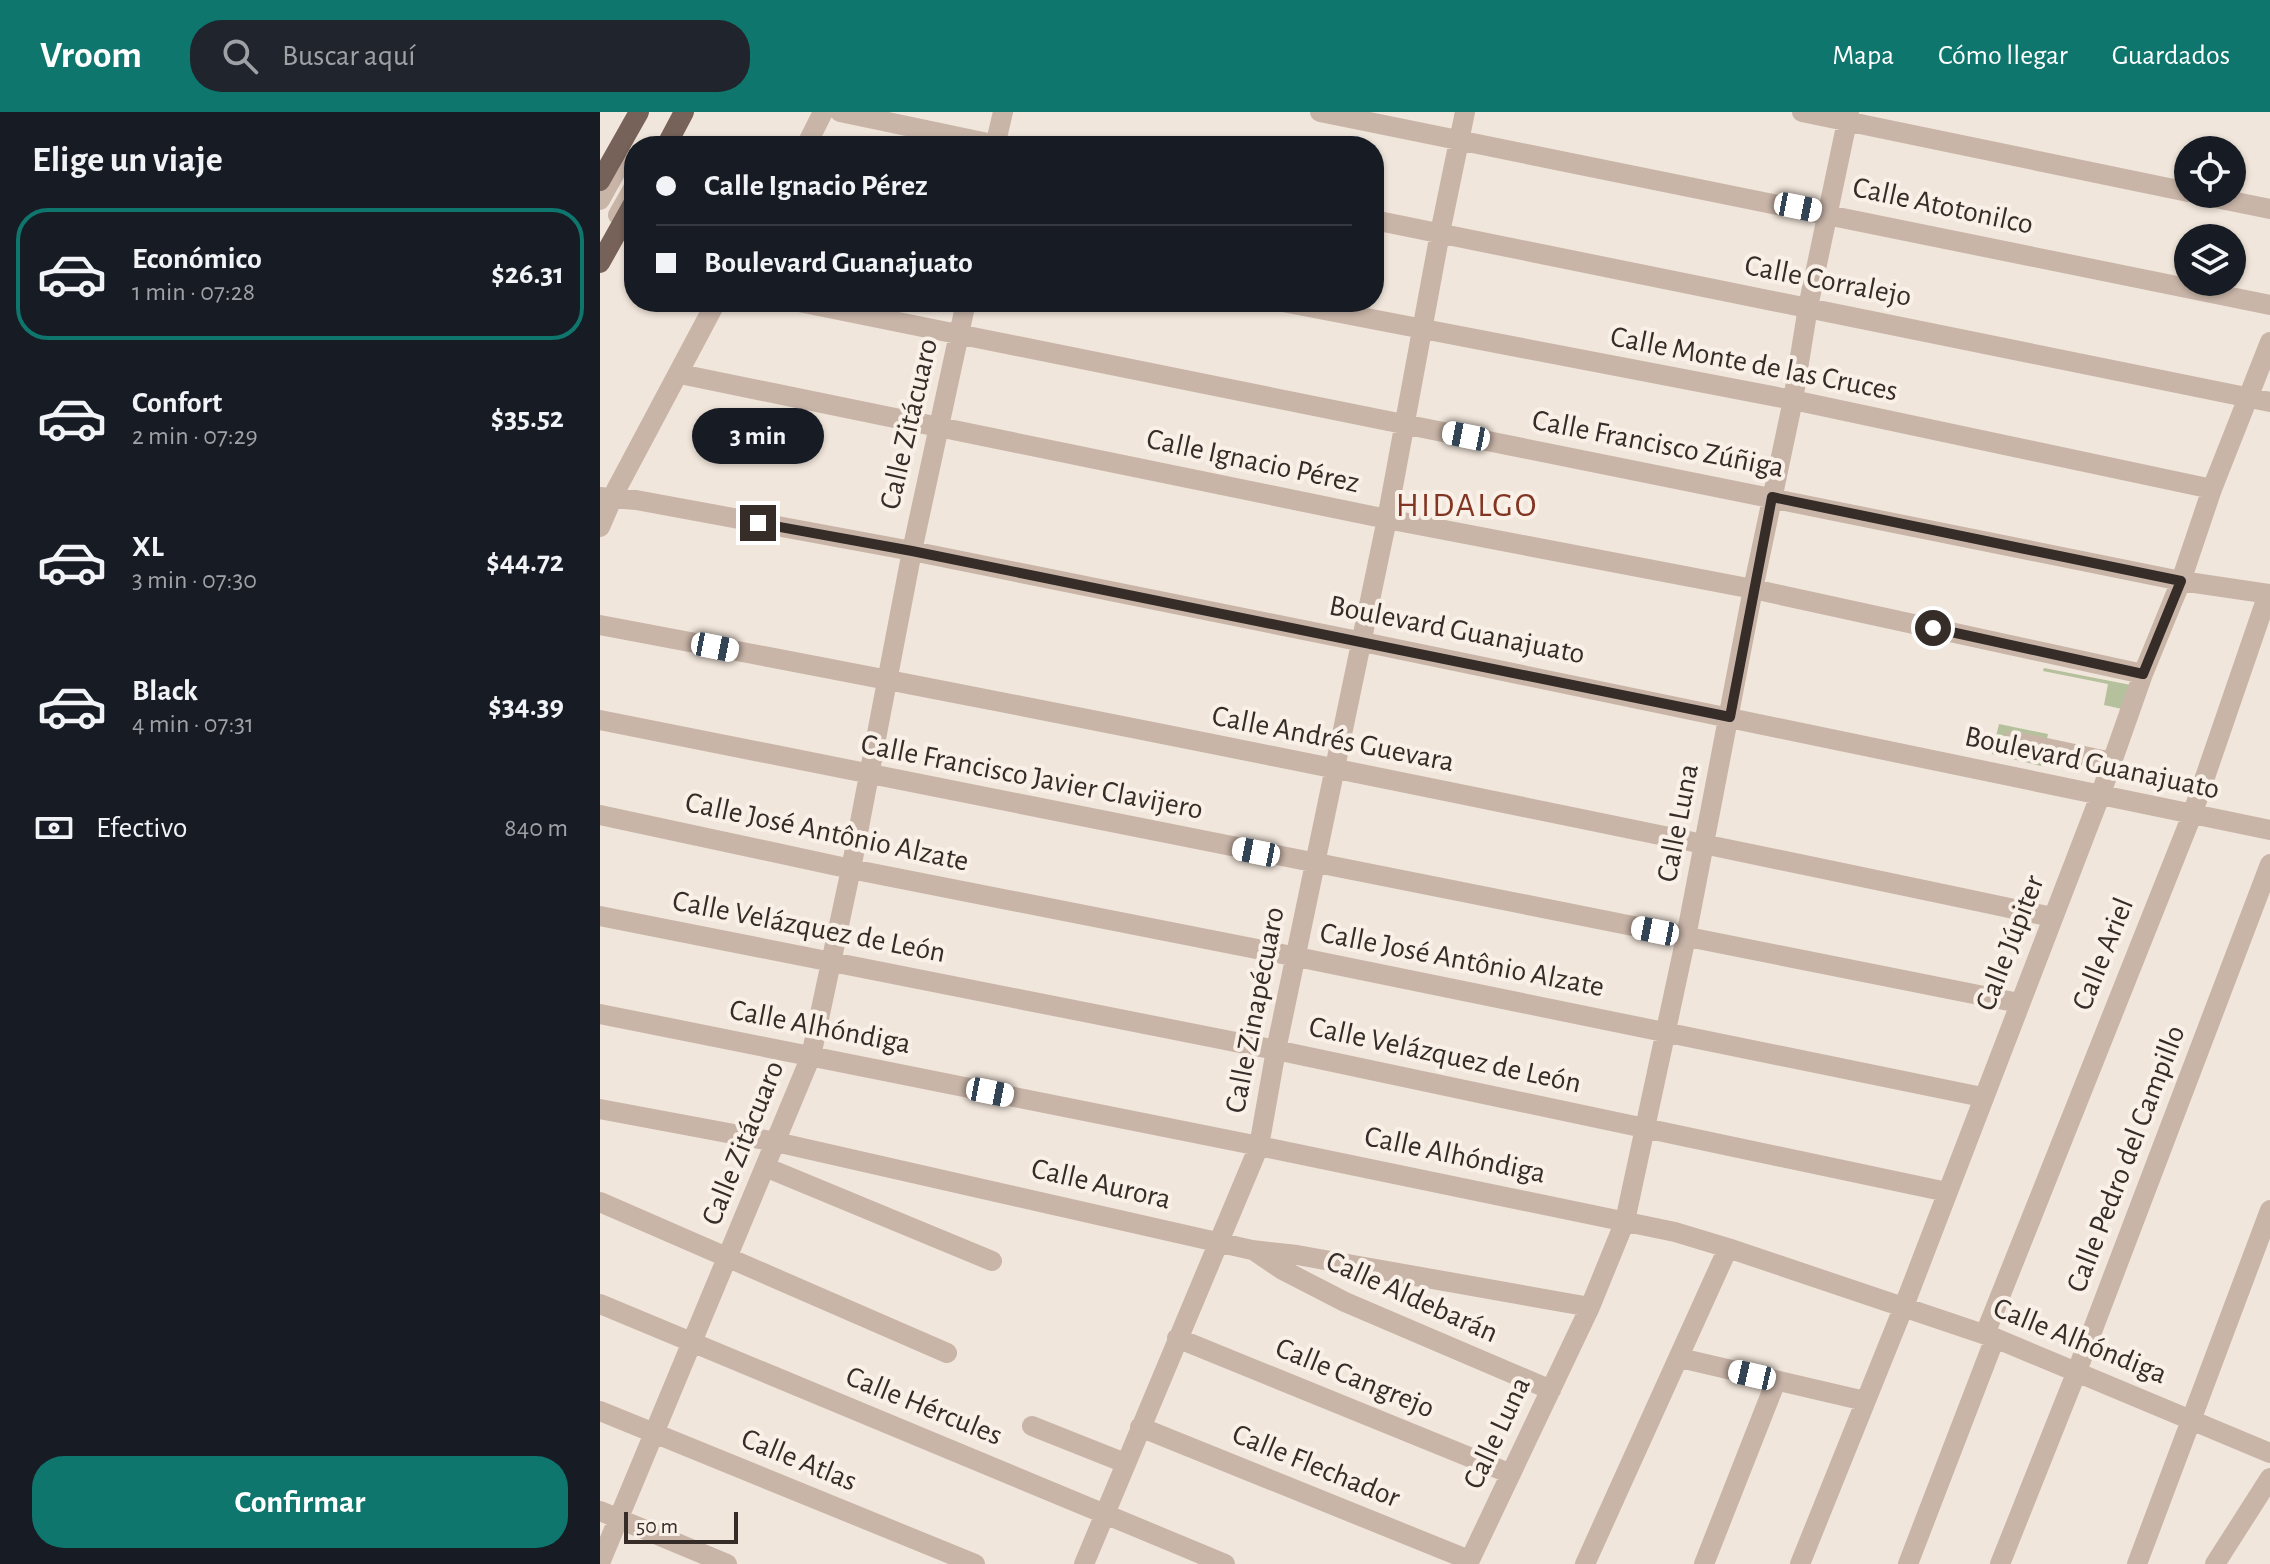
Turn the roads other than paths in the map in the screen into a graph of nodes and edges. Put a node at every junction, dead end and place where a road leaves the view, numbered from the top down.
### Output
1 (639, 112) edge
2 (649, 112) edge
3 (677, 112) edge
4 (684, 112) edge
5 (823, 112) edge
6 (840, 112) edge
7 (1003, 112) edge
8 (1320, 112) edge
9 (1465, 112) edge
10 (1802, 112) edge
11 (1848, 117) edge
12 (625, 136) edge
13 (636, 136) edge
14 (663, 136) edge
15 (671, 136) edge
16 (811, 136) edge
17 (952, 136) edge
18 (999, 136) edge
19 (624, 139) edge
20 (1459, 141) junction
21 (624, 157) edge
22 (600, 181) edge
23 (2174, 189) edge
24 (600, 200) edge
25 (2246, 204) edge
26 (624, 205) edge
27 (2270, 209) edge
28 (1828, 213) junction
29 (624, 220) edge
30 (1384, 222) edge
31 (1440, 233) junction
32 (600, 247) edge
33 (600, 263) edge
34 (2270, 305) edge
35 (1808, 307) junction
36 (711, 312) edge
37 (846, 312) edge
38 (964, 312) edge
39 (1333, 312) edge
40 (1424, 330) junction
41 (960, 336) junction
42 (2270, 342) edge
43 (680, 374) junction
44 (2249, 397) junction
45 (1793, 400) junction
46 (2270, 402) edge
47 (1405, 424) junction
48 (940, 427) junction
49 (2212, 489) junction
50 (607, 492) edge
51 (1772, 497) junction
52 (1387, 519) junction
53 (600, 527) edge
54 (912, 551) junction
55 (2181, 581) junction
56 (1753, 589) junction
57 (2269, 594) edge
58 (600, 625) edge
59 (1363, 642) junction
60 (2143, 674) junction
61 (887, 679) junction
62 (1730, 717) junction
63 (600, 720) edge
64 (2013, 741) dead end
65 (2112, 762) junction
66 (1336, 771) junction
67 (869, 775) junction
68 (2100, 796) junction
69 (600, 815) edge
70 (2192, 815) junction
71 (2268, 832) edge
72 (1705, 844) junction
73 (1315, 864) junction
74 (2270, 864) edge
75 (851, 869) junction
76 (600, 916) edge
77 (2052, 917) junction
78 (1686, 937) junction
79 (1297, 957) junction
80 (832, 963) junction
81 (2019, 1003) junction
82 (600, 1014) edge
83 (1667, 1032) junction
84 (1276, 1050) junction
85 (811, 1056) junction
86 (1982, 1097) junction
87 (600, 1109) edge
88 (1646, 1128) junction
89 (776, 1142) junction
90 (1259, 1146) junction
91 (765, 1167) junction
92 (1947, 1192) junction
93 (600, 1202) edge
94 (2270, 1210) edge
95 (1625, 1221) junction
96 (1218, 1241) junction
97 (1728, 1248) junction
98 (1252, 1250) junction
99 (730, 1256) junction
100 (992, 1261) dead end
101 (600, 1304) edge
102 (1904, 1306) junction
103 (1590, 1307) junction
104 (1990, 1336) junction
105 (1177, 1338) junction
106 (693, 1344) junction
107 (947, 1353) dead end
108 (1680, 1358) junction
109 (2077, 1371) junction
110 (1776, 1381) junction
111 (1551, 1390) junction
112 (1865, 1401) junction
113 (600, 1411) edge
114 (2191, 1419) junction
115 (1032, 1426) dead end
116 (1140, 1427) junction
117 (655, 1434) junction
118 (2270, 1453) edge
119 (1125, 1463) junction
120 (1511, 1474) junction
121 (2270, 1478) edge
122 (1105, 1513) junction
123 (609, 1515) edge
124 (1468, 1562) edge
125 (600, 1563) edge
126 (727, 1564) edge
127 (975, 1564) edge
128 (1084, 1564) edge
129 (1225, 1564) edge
130 (1585, 1564) edge
131 (1704, 1564) edge
132 (1800, 1564) edge
133 (1908, 1564) edge
134 (2000, 1564) edge
135 (2137, 1564) edge
136 (2215, 1564) edge

1 - 12 main road
2 - 13 street
3 - 14 street
4 - 15 main road
5 - 16 street
6 - 17 street
7 - 18 street
8 - 20 street, Calle Atotonilco
9 - 20 street, Calle Zinapécuaro
10 - 11 street
11 - 23 street
11 - 28 street, Calle Luna
19 - 22 main road
20 - 28 street, Calle Atotonilco
20 - 31 street, Calle Zinapécuaro
21 - 24 street
25 - 27 street
26 - 32 street
28 - 34 street, Calle Atotonilco
28 - 35 street, Calle Luna
29 - 33 main road
30 - 31 street, Calle Corralejo
31 - 35 street, Calle Corralejo
31 - 40 street, Calle Zinapécuaro
35 - 44 street, Calle Corralejo
35 - 45 street, Calle Luna
36 - 43 street
37 - 41 street, Calle Francisco Zúñiga
38 - 41 street, Calle Zitácuaro
39 - 40 street, Calle Monte de las Cruces
40 - 45 street, Calle Monte de las Cruces
40 - 47 street, Calle Zinapécuaro
41 - 47 street, Calle Francisco Zúñiga
41 - 48 street, Calle Zitácuaro
42 - 44 street, Calle Júpiter
43 - 48 street, Calle Ignacio Pérez
43 - 50 street
44 - 46 street, Calle Corralejo
44 - 49 street, Calle Júpiter
45 - 49 street, Calle Monte de las Cruces
45 - 51 street, Calle Luna
47 - 51 street, Calle Francisco Zúñiga
47 - 52 street, Calle Zinapécuaro
48 - 52 street, Calle Ignacio Pérez
48 - 54 street, Calle Zitácuaro
49 - 55 street, Calle Júpiter
50 - 53 street
50 - 54 street, Boulevard Guanajuato
51 - 55 street, Calle Francisco Zúñiga
51 - 56 street, Calle Luna
52 - 56 street, Calle Ignacio Pérez
52 - 59 street, Calle Zinapécuaro
54 - 59 street, Boulevard Guanajuato
54 - 61 street, Calle Zitácuaro
55 - 57 street, Calle Francisco Zúñiga
55 - 60 street, Calle Júpiter
56 - 60 street, Calle Ignacio Pérez
56 - 62 street, Calle Luna
57 - 70 street, Calle Ariel
58 - 61 street, Calle Andrés Guevara
59 - 62 street, Boulevard Guanajuato
59 - 66 street, Calle Zinapécuaro
60 - 65 street, Calle Júpiter
61 - 66 street, Calle Andrés Guevara
61 - 67 street, Calle Zitácuaro
62 - 68 street, Boulevard Guanajuato
62 - 72 street, Calle Luna
63 - 67 street, Calle Francisco Javier Clavijero
64 - 65 street
65 - 68 street, Calle Júpiter
66 - 72 street, Calle Andrés Guevara
66 - 73 street, Calle Zinapécuaro
67 - 73 street, Calle Francisco Javier Clavijero
67 - 75 street, Calle Zitácuaro
68 - 70 street, Boulevard Guanajuato
68 - 77 street, Calle Júpiter
69 - 75 street, Calle José Antônio Alzate
70 - 71 street, Boulevard Guanajuato
70 - 104 street, Calle Ariel
72 - 77 street, Calle Andrés Guevara
72 - 78 street, Calle Luna
73 - 78 street, Calle Francisco Javier Clavijero
73 - 79 street, Calle Zinapécuaro
74 - 109 street, Calle Pedro del Campillo
75 - 79 street, Calle José Antônio Alzate
75 - 80 street, Calle Zitácuaro
76 - 80 street, Calle Velázquez de León
77 - 81 street, Calle Júpiter
78 - 81 street, Calle Francisco Javier Clavijero
78 - 83 street, Calle Luna
79 - 83 street, Calle José Antônio Alzate
79 - 84 street, Calle Zinapécuaro
80 - 84 street, Calle Velázquez de León
80 - 85 street, Calle Zitácuaro
81 - 86 street, Calle Júpiter
82 - 85 street, Calle Alhóndiga
83 - 86 street, Calle José Antônio Alzate
83 - 88 street, Calle Luna
84 - 88 street, Calle Velázquez de León
84 - 90 street, Calle Zinapécuaro
85 - 89 street, Calle Zitácuaro
85 - 90 street, Calle Alhóndiga
86 - 92 street, Calle Júpiter
87 - 89 street, Calle Aurora
88 - 92 street, Calle Velázquez de León
88 - 95 street, Calle Luna
89 - 91 street, Calle Zitácuaro
89 - 96 street, Calle Aurora
90 - 95 street, Calle Alhóndiga
90 - 96 street, Calle Zinapécuaro
91 - 99 street, Calle Zitácuaro
91 - 100 street
92 - 102 street, Calle Júpiter
93 - 99 street
94 - 114 street
95 - 97 street, Calle Alhóndiga
95 - 103 street, Calle Luna
96 - 98 street, Calle Aurora
96 - 105 street, Calle Zinapécuaro
97 - 102 street, Calle Alhóndiga
97 - 108 street
98 - 103 street, Calle Aurora
98 - 111 street, Calle Aldebarán
99 - 106 street, Calle Zitácuaro
99 - 107 street
101 - 106 street, Calle Hércules
102 - 104 street, Calle Alhóndiga
102 - 112 street, Calle Júpiter
103 - 111 street, Calle Luna
104 - 109 street, Calle Alhóndiga
104 - 133 street, Calle Ariel
105 - 116 street, Calle Zinapécuaro
105 - 120 street, Calle Cangrejo
106 - 117 street, Calle Zitácuaro
106 - 122 street, Calle Hércules
108 - 110 street
108 - 130 street
109 - 114 street, Calle Alhóndiga
109 - 134 street, Calle Pedro del Campillo
110 - 112 street
110 - 131 street
111 - 120 street, Calle Luna
112 - 132 street, Calle Júpiter
113 - 117 street, Calle Atlas
114 - 118 street, Calle Alhóndiga
114 - 135 street
115 - 119 street
116 - 119 street, Calle Zinapécuaro
116 - 124 street, Calle Flechador
117 - 123 street, Calle Zitácuaro
117 - 127 street, Calle Atlas
119 - 122 street, Calle Zinapécuaro
120 - 124 street, Calle Luna
121 - 136 street
122 - 128 street, Calle Zinapécuaro
122 - 129 street, Calle Hércules
123 - 125 street, Calle Zitácuaro
123 - 126 street

